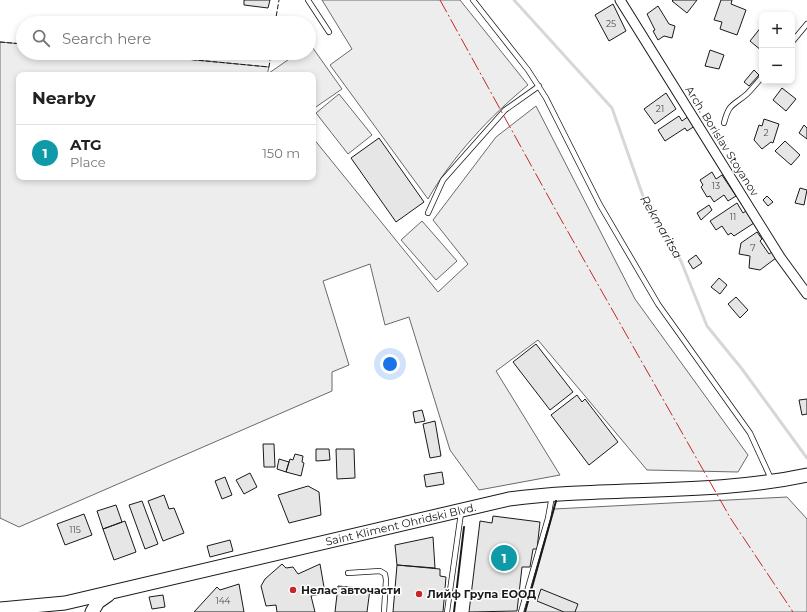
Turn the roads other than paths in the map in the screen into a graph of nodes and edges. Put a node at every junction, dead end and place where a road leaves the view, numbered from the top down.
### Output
1 (308, 0) edge
2 (473, 0) edge
3 (620, 0) edge
4 (807, 24) edge
5 (329, 32) dead end
6 (795, 38) edge
7 (759, 80) edge
8 (539, 86) junction
9 (724, 123) dead end
10 (428, 212) dead end
11 (807, 294) edge
12 (807, 475) edge
13 (777, 481) junction
14 (552, 494) junction
15 (461, 509) junction
16 (348, 573) dead end
17 (118, 590) junction
18 (0, 609) edge
19 (51, 609) edge
20 (92, 612) edge
21 (384, 612) edge
22 (447, 612) edge
23 (521, 612) edge

1 - 5 lane
2 - 8 lane
3 - 11 street, Аrch. Borislav Stoyanov
4 - 6 lane
7 - 9 lane
8 - 10 lane
8 - 13 lane
12 - 13 main road, Saint Kliment Ohridski Blvd.
13 - 14 main road, Saint Kliment Ohridski Blvd.
14 - 15 main road, Saint Kliment Ohridski Blvd.
14 - 23 lane
15 - 17 main road, Saint Kliment Ohridski Blvd.
15 - 22 lane
16 - 21 lane
17 - 19 main road, Saint Kliment Ohridski Blvd.
17 - 20 main road
18 - 19 main road, Saint Kliment Ohridski Blvd.

